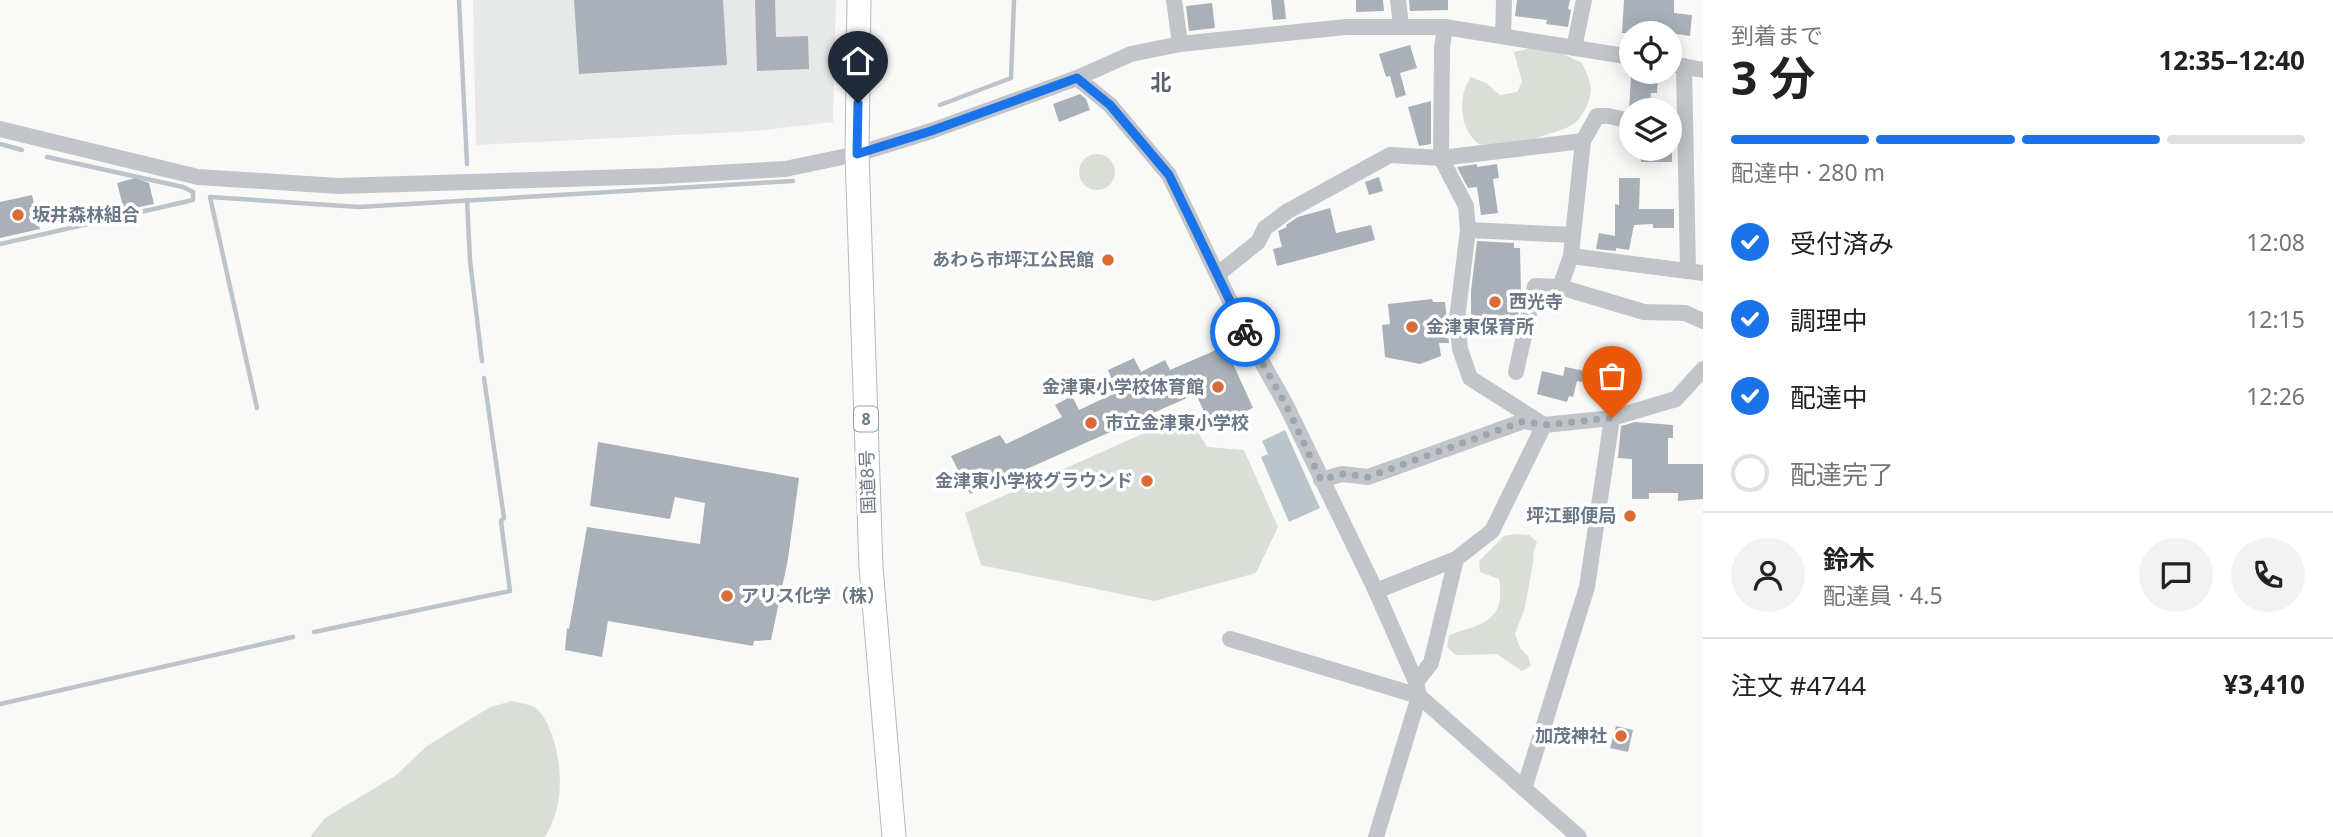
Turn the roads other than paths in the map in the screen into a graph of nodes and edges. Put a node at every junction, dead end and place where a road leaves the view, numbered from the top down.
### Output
1 (859, 0) edge
2 (1174, 0) edge
3 (1398, 0) edge
4 (1504, 0) edge
5 (1584, 0) edge
6 (1401, 26) junction
7 (1445, 26) junction
8 (1503, 36) junction
9 (1180, 44) junction
10 (1574, 48) junction
11 (1619, 55) edge
12 (1682, 66) edge
13 (1703, 69) edge
14 (1077, 78) junction
15 (1619, 118) edge
16 (0, 129) edge
17 (1583, 141) junction
18 (857, 154) junction
19 (1441, 158) junction
20 (1682, 161) edge
21 (1468, 230) junction
22 (1573, 235) junction
23 (1571, 256) junction
24 (1696, 272) edge
25 (1217, 274) junction
26 (1560, 287) junction
27 (1703, 321) edge
28 (1703, 369) edge
29 (1516, 372) dead end
30 (1612, 418) junction
31 (1544, 425) junction
32 (1321, 480) junction
33 (1456, 559) junction
34 (1376, 591) junction
35 (1230, 639) dead end
36 (1418, 689) junction
37 (1524, 789) junction
38 (894, 837) edge
39 (1376, 837) edge
40 (1579, 837) edge

1 - 18 highway, 国道8号 / 8
2 - 9 street
3 - 6 street
4 - 8 street
5 - 10 street
6 - 7 street
6 - 9 street
7 - 8 street
7 - 19 street
8 - 10 street
9 - 14 street
10 - 11 street
12 - 13 street
14 - 18 street
14 - 25 street
15 - 17 street
16 - 18 street
17 - 19 street
17 - 22 street
18 - 38 highway, 国道8号 / 8
19 - 21 street
19 - 25 street
20 - 24 street
21 - 22 street
21 - 31 street
22 - 23 street
23 - 24 street
23 - 26 street
25 - 32 street
26 - 27 street
26 - 29 street
28 - 30 street
30 - 31 street
30 - 37 street
31 - 32 street
31 - 33 street
32 - 34 street
33 - 34 street
33 - 36 street
34 - 36 street
35 - 36 street
36 - 37 street
36 - 39 street
37 - 40 street

